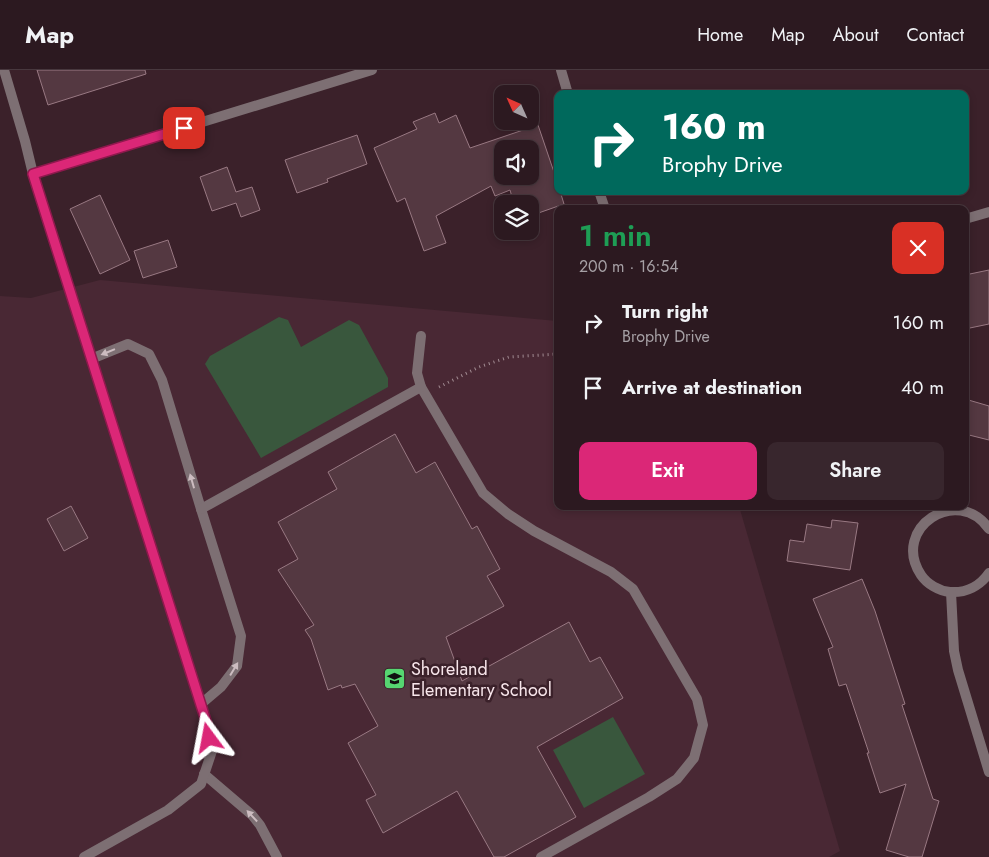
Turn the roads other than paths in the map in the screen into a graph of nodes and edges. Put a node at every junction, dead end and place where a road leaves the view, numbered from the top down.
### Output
1 (4, 70) edge
2 (372, 70) edge
3 (561, 70) edge
4 (567, 90) edge
5 (33, 174) junction
6 (989, 212) edge
7 (969, 218) edge
8 (421, 336) dead end
9 (91, 359) junction
10 (423, 391) junction
11 (201, 509) junction
12 (989, 529) edge
13 (989, 572) edge
14 (951, 592) junction
15 (201, 704) junction
16 (989, 772) edge
17 (204, 774) junction
18 (84, 857) edge
19 (277, 857) edge
20 (541, 857) edge

1 - 5 street
2 - 5 street
3 - 4 street
5 - 9 street
6 - 7 street
8 - 10 street
11 -> 9 street
9 - 15 street
10 - 11 street
10 - 20 street
15 -> 11 street
12 - 14 street
13 - 14 street
14 - 16 street
15 - 17 street
17 - 18 street
19 -> 17 street

